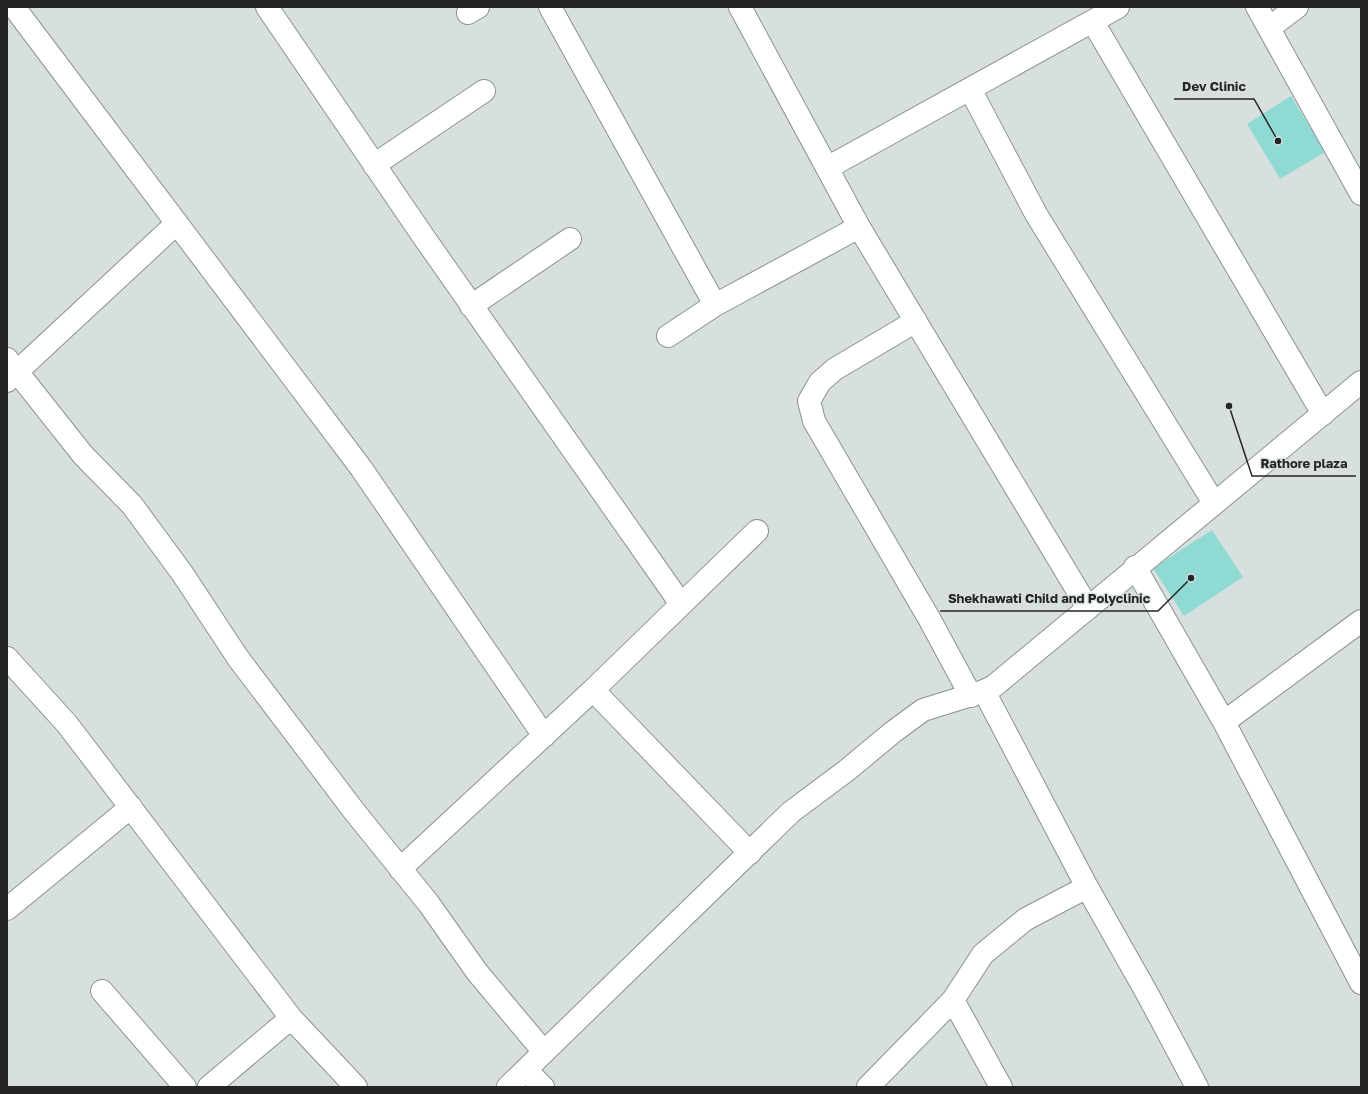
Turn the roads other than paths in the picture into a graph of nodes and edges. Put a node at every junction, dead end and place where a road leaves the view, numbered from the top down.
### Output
1 (14, 7) edge
2 (267, 7) edge
3 (550, 7) edge
4 (740, 7) edge
5 (1118, 7) edge
6 (1257, 7) edge
7 (1297, 7) edge
8 (1092, 22) junction
9 (1268, 28) junction
10 (970, 89) junction
11 (484, 91) dead end
12 (374, 165) junction
13 (827, 168) junction
14 (1361, 194) edge
15 (177, 223) junction
16 (859, 228) junction
17 (570, 239) dead end
18 (715, 305) junction
19 (471, 306) junction
20 (916, 321) junction
21 (668, 336) dead end
22 (10, 371) edge
23 (1361, 382) edge
24 (1323, 414) junction
25 (1214, 503) junction
26 (757, 530) dead end
27 (1135, 567) junction
28 (681, 604) junction
29 (1088, 608) junction
30 (1361, 621) edge
31 (7, 658) edge
32 (593, 690) junction
33 (978, 694) junction
34 (1224, 722) junction
35 (544, 736) junction
36 (131, 807) junction
37 (750, 853) junction
38 (400, 869) junction
39 (1087, 888) junction
40 (7, 909) edge
41 (1361, 983) edge
42 (102, 991) dead end
43 (953, 1000) junction
44 (291, 1018) junction
45 (544, 1052) junction
46 (526, 1070) junction
47 (185, 1087) edge
48 (209, 1087) edge
49 (356, 1087) edge
50 (508, 1087) edge
51 (544, 1087) edge
52 (868, 1087) edge
53 (1002, 1087) edge
54 (1197, 1087) edge

1 - 15 street
2 - 12 street
3 - 18 street
4 - 13 street
5 - 8 street
6 - 9 street
7 - 9 street
8 - 10 street
8 - 24 street
9 - 14 street
10 - 13 street
10 - 25 street
11 - 12 street
12 - 19 street
13 - 16 street
15 - 22 street
15 - 35 street
16 - 18 street
16 - 20 street
17 - 19 street
18 - 21 street
19 - 28 street
20 - 29 street
20 - 33 street
22 - 38 street
23 - 24 street
24 - 25 street
25 - 27 street
26 - 28 street
27 - 29 street
27 - 34 street
28 - 32 street
29 - 33 street
30 - 34 street
31 - 36 street
32 - 35 street
32 - 37 street
33 - 37 street
33 - 39 street
34 - 41 street
35 - 38 street
36 - 40 street
36 - 44 street
37 - 45 street
38 - 45 street
39 - 43 street
39 - 54 street
42 - 47 street
43 - 52 street
43 - 53 street
44 - 48 street
44 - 49 street
45 - 46 street
46 - 50 street
46 - 51 street

